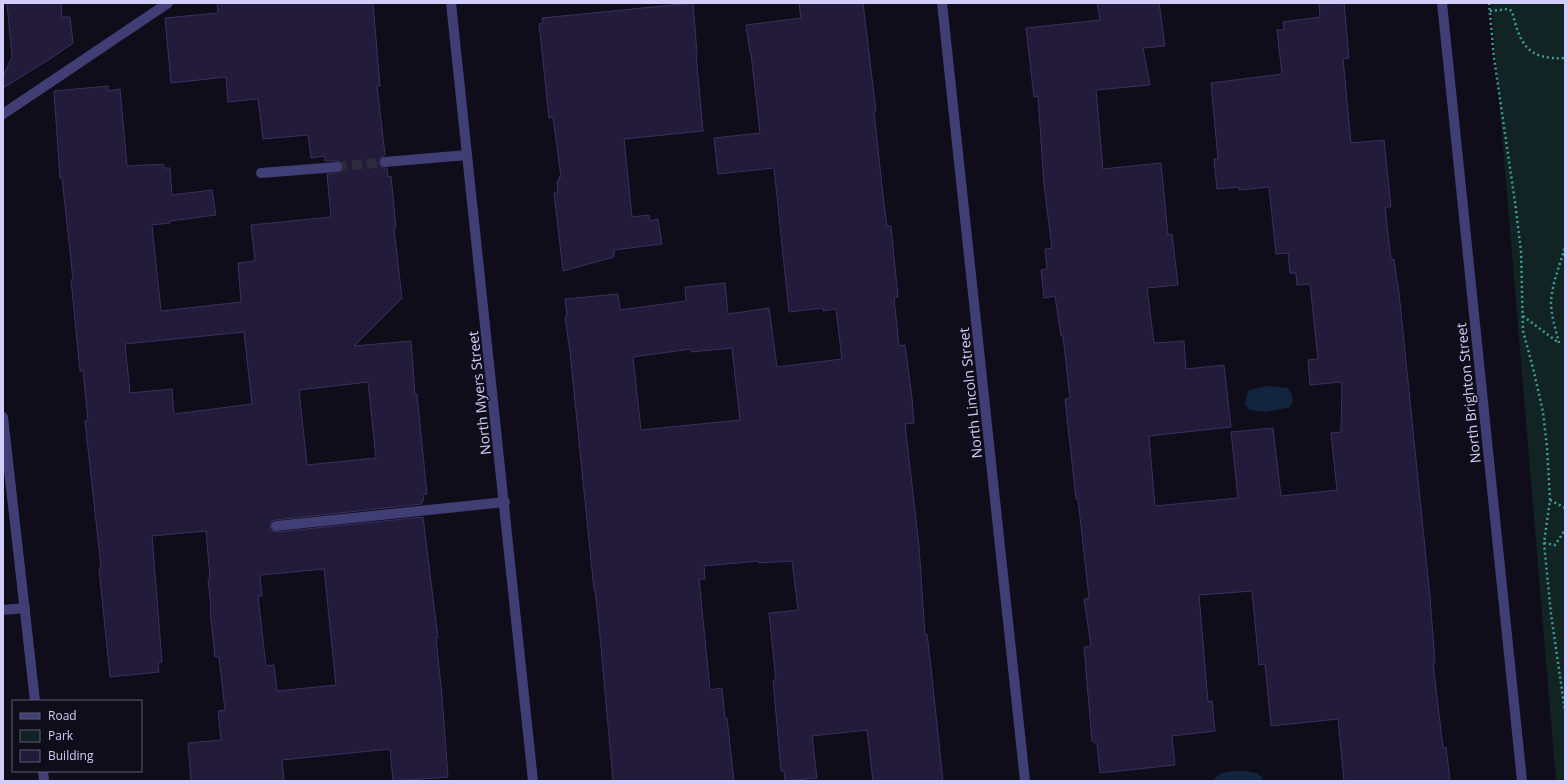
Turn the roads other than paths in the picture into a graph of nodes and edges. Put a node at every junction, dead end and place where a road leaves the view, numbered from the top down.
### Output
1 (168, 3) edge
2 (451, 3) edge
3 (942, 3) edge
4 (1442, 3) edge
5 (3, 114) edge
6 (467, 155) junction
7 (385, 162) tunnel mouth
8 (337, 167) tunnel mouth
9 (261, 174) dead end
10 (3, 417) edge
11 (505, 502) junction
12 (276, 526) dead end
13 (24, 608) junction
14 (3, 610) edge
15 (35, 700) edge
16 (534, 781) edge
17 (1025, 781) edge
18 (1522, 781) edge

1 - 5 street
2 - 6 street, North Myers Street
3 - 17 street, North Lincoln Street
4 - 18 street, North Brighton Street
6 - 7 street
6 - 11 street, North Myers Street
8 - 9 street
10 - 13 street
11 - 12 street
11 - 16 street, North Myers Street
13 - 14 street
13 - 15 street

